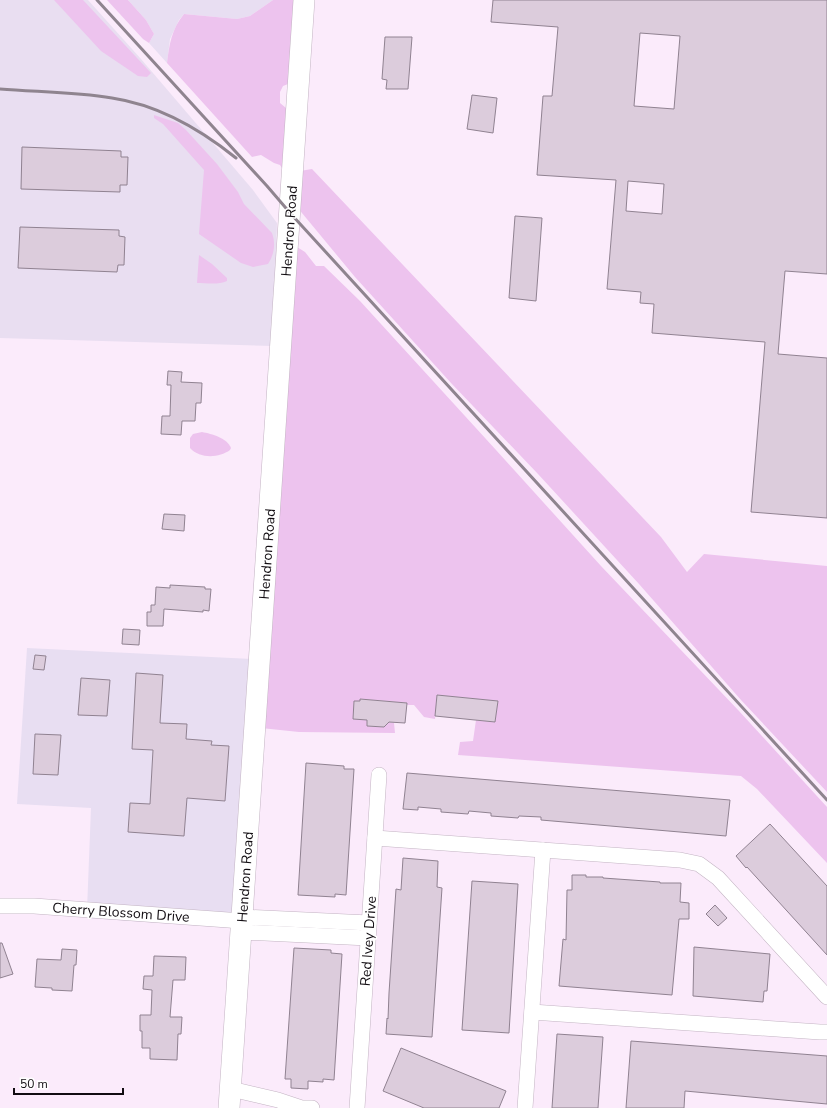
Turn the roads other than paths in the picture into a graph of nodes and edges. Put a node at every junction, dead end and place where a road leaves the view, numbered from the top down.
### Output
1 (304, 0) edge
2 (379, 775) dead end
3 (374, 838) junction
4 (543, 850) junction
5 (0, 906) edge
6 (242, 924) junction
7 (368, 930) junction
8 (827, 997) edge
9 (532, 1012) junction
10 (827, 1032) edge
11 (230, 1098) edge
12 (301, 1108) edge
13 (312, 1108) edge
14 (357, 1108) edge
15 (525, 1108) edge

1 - 6 street, Hendron Road
2 - 3 street, Red Ivey Drive
3 - 4 street
3 - 7 street, Red Ivey Drive
4 - 8 street
4 - 9 street
5 - 6 street, Cherry Blossom Drive
6 - 7 street, Cherry Blossom Drive
6 - 11 street, Hendron Road
7 - 14 street, Red Ivey Drive
9 - 10 street
9 - 15 street
11 - 12 street
12 - 13 street

